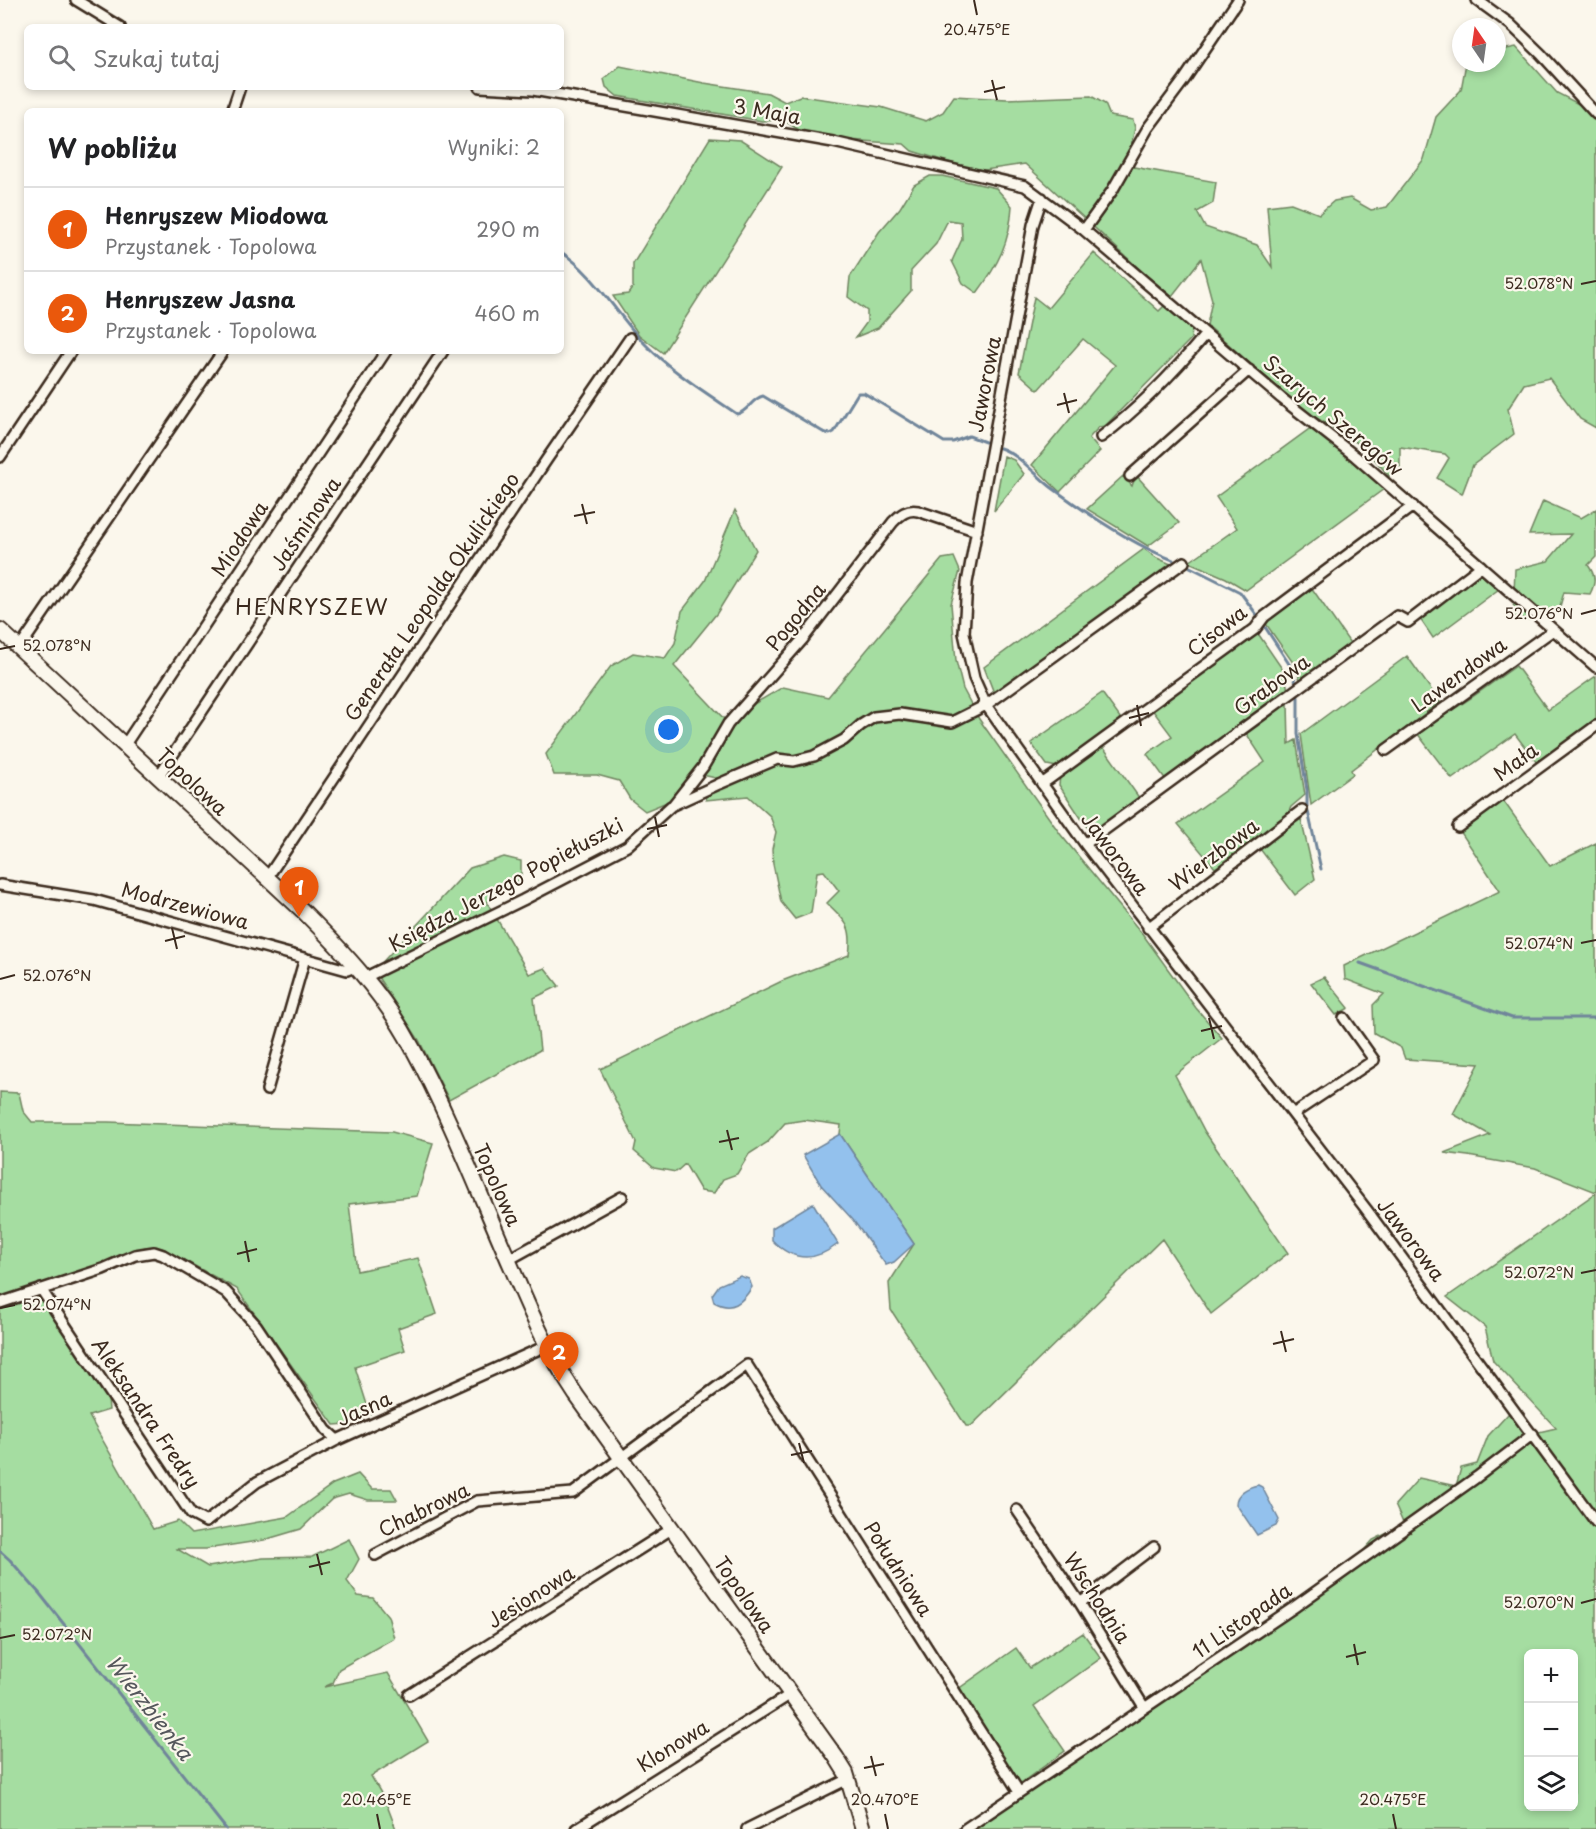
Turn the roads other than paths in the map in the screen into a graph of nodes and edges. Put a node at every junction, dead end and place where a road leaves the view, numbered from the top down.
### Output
1 (75, 0) edge
2 (1238, 0) edge
3 (1477, 0) edge
4 (115, 24) edge
5 (239, 90) edge
6 (533, 90) edge
7 (233, 108) edge
8 (1596, 114) edge
9 (1042, 198) junction
10 (1084, 230) junction
11 (1206, 334) junction
12 (630, 338) dead end
13 (69, 354) edge
14 (221, 354) edge
15 (384, 354) edge
16 (441, 354) edge
17 (1249, 370) junction
18 (1101, 437) dead end
19 (0, 457) edge
20 (1130, 476) dead end
21 (1413, 506) junction
22 (977, 531) junction
23 (1184, 562) dead end
24 (1481, 566) junction
25 (0, 630) edge
26 (1553, 630) junction
27 (19, 649) junction
28 (1596, 667) edge
29 (986, 705) junction
30 (1596, 726) edge
31 (124, 746) junction
32 (1386, 750) dead end
33 (158, 777) junction
34 (1042, 784) junction
35 (671, 806) junction
36 (1302, 810) dead end
37 (1458, 827) dead end
38 (1085, 844) junction
39 (267, 878) junction
40 (0, 885) edge
41 (1148, 928) junction
42 (305, 958) junction
43 (362, 972) junction
44 (1344, 1018) dead end
45 (267, 1090) dead end
46 (1293, 1114) junction
47 (622, 1197) dead end
48 (508, 1260) junction
49 (41, 1289) junction
50 (0, 1303) edge
51 (546, 1346) junction
52 (1533, 1434) junction
53 (337, 1440) junction
54 (622, 1458) junction
55 (1017, 1510) dead end
56 (206, 1521) joint
57 (1596, 1522) edge
58 (673, 1528) junction
59 (1154, 1547) dead end
60 (375, 1554) dead end
61 (1080, 1603) junction
62 (790, 1694) junction
63 (409, 1695) dead end
64 (1144, 1707) junction
65 (848, 1779) junction
66 (1019, 1792) junction
67 (576, 1829) edge
68 (747, 1829) edge
69 (863, 1829) edge
70 (965, 1829) edge

1 - 4 street
2 - 10 street
3 - 8 street
5 - 7 street
6 - 9 street, 3 Maja
9 - 10 street, Szarych Szeregów
9 - 22 street, Jaworowa
10 - 11 street, Szarych Szeregów
11 - 17 street, Szarych Szeregów
11 - 18 street
12 - 39 street, Generała Leopolda Okulickiego
13 - 19 street
14 - 27 street
15 - 31 street, Miodowa
16 - 33 street, Jaśminowa
17 - 20 street
17 - 21 street, Szarych Szeregów
21 - 24 street, Szarych Szeregów
21 - 34 street, Cisowa
22 - 29 street, Jaworowa
22 - 35 street, Pogodna
23 - 29 street, Księdza Jerzego Popiełuszki
24 - 26 street, Szarych Szeregów
24 - 38 street, Grabowa
25 - 27 street, Topolowa
26 - 28 street, Szarych Szeregów
26 - 32 street, Lawendowa
27 - 31 street, Topolowa
29 - 34 street, Jaworowa
29 - 35 street, Księdza Jerzego Popiełuszki
30 - 37 street, Mała
31 - 33 street, Topolowa
33 - 39 street, Topolowa
34 - 38 street, Jaworowa
35 - 43 street, Księdza Jerzego Popiełuszki
36 - 41 street, Wierzbowa
38 - 41 street, Jaworowa
39 - 43 street, Topolowa
40 - 42 street, Modrzewiowa
41 - 46 street, Jaworowa
42 - 43 street, Modrzewiowa
42 - 45 street
43 - 48 street, Topolowa
44 - 46 street
46 - 52 street, Jaworowa
47 - 48 street
48 - 51 street, Topolowa
49 - 50 street
49 - 53 street
49 - 56 street, Aleksandra Fredry
51 - 53 street, Jasna
51 - 54 street, Topolowa
52 - 57 street, Jaworowa
52 - 64 street, 11 Listopada
53 - 56 street, Jasna
54 - 58 street, Topolowa
54 - 60 street, Chabrowa
54 - 66 street, Południowa
55 - 61 street, Wschodnia
58 - 62 street, Topolowa
58 - 63 street, Jesionowa
59 - 61 street
61 - 64 street, Wschodnia
62 - 65 street, Topolowa
62 - 67 street, Klonowa
64 - 66 street, 11 Listopada
65 - 68 street
65 - 69 street, Topolowa
66 - 70 street, 11 Listopada

